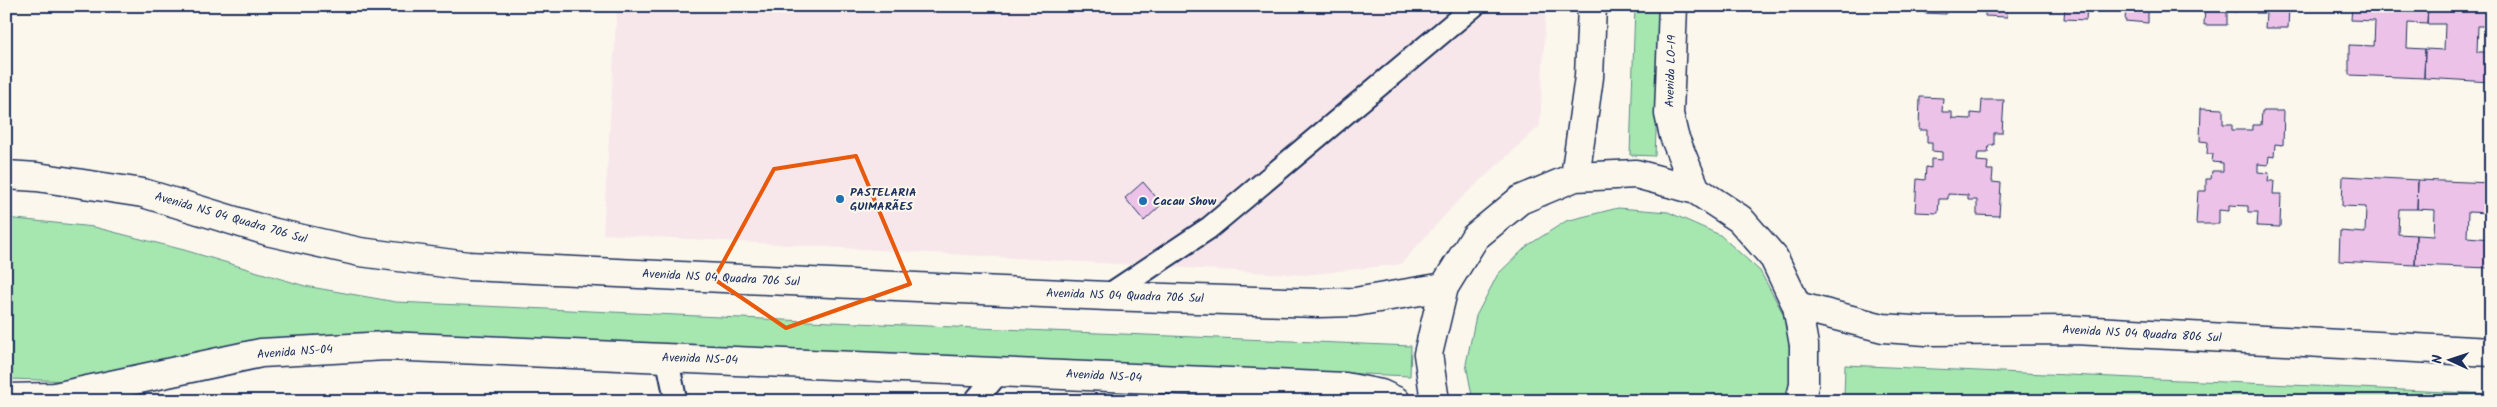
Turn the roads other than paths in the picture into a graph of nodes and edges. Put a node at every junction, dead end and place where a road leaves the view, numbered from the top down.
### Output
1 (1474, 6) edge
2 (1592, 6) edge
3 (1673, 6) edge
4 (6, 175) edge
5 (1575, 178) junction
6 (1696, 190) junction
7 (1444, 287) junction
8 (1107, 296) junction
9 (1796, 306) junction
10 (2491, 352) edge
11 (667, 358) junction
12 (1000, 372) junction
13 (6, 398) edge
14 (676, 401) edge
15 (975, 401) edge
16 (1396, 401) edge
17 (1435, 401) edge
18 (1800, 401) edge

1 - 8 lane
2 - 5 street
3 - 6 street, Avenida LO-19
4 - 8 street, Avenida NS 04 Quadra 706 Sul
5 - 6 street
5 - 7 street
6 - 9 street
7 - 8 street, Avenida NS 04 Quadra 706 Sul
7 - 17 street
9 - 10 street, Avenida NS 04 Quadra 806 Sul
9 - 18 street
11 - 12 street, Avenida NS-04
11 - 13 street, Avenida NS-04
11 - 14 lane
12 - 15 lane
12 - 16 street, Avenida NS-04

